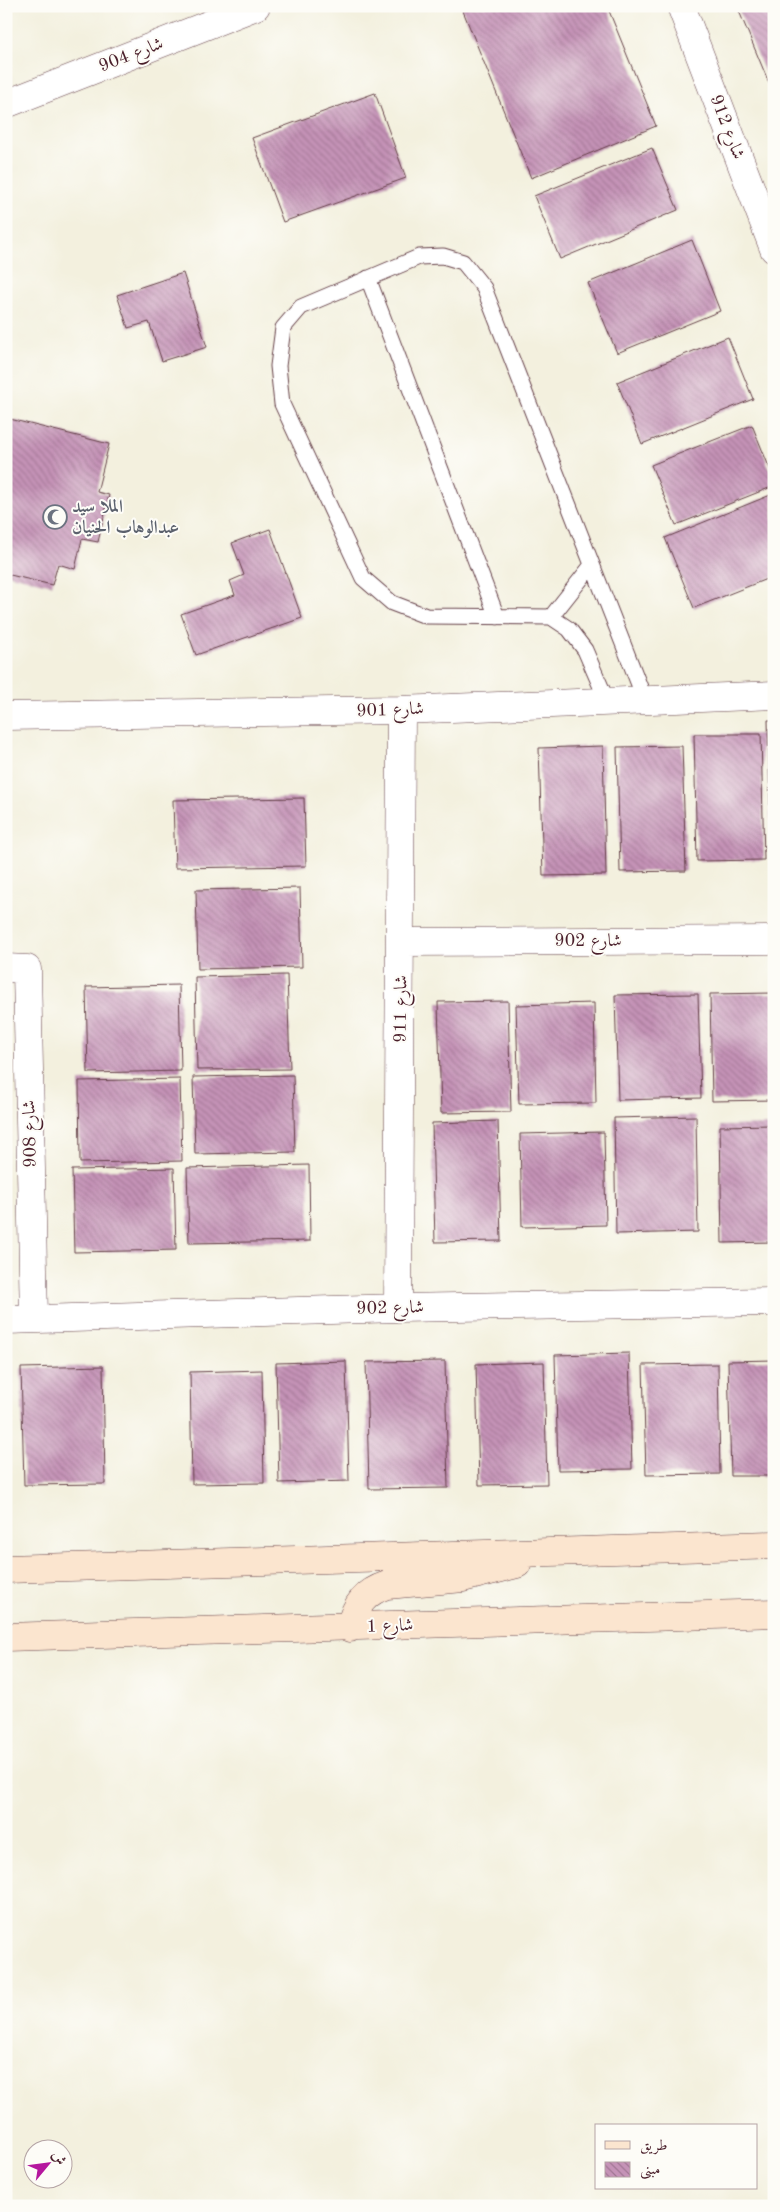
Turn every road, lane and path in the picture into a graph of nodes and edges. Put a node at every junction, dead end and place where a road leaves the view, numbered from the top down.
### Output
1 (256, 6) edge
2 (681, 6) edge
3 (6, 104) edge
4 (763, 186) edge
5 (774, 248) edge
6 (368, 278) junction
7 (592, 565) junction
8 (497, 617) junction
9 (551, 617) junction
10 (774, 695) edge
11 (645, 700) junction
12 (607, 702) junction
13 (402, 710) junction
14 (6, 716) edge
15 (774, 940) edge
16 (402, 942) junction
17 (6, 968) edge
18 (774, 1302) edge
19 (398, 1308) junction
20 (34, 1319) junction
21 (6, 1320) edge
22 (774, 1545) edge
23 (544, 1553) junction
24 (6, 1569) edge
25 (774, 1613) edge
26 (350, 1628) junction
27 (6, 1637) edge

1 - 3 street, شارع 904
2 - 4 street, شارع 912
4 - 5 street, شارع 912
6 - 7 lane
6 - 8 lane
6 - 8 lane
7 - 9 lane
7 - 11 lane
8 - 9 lane
9 - 12 lane
10 - 11 street, شارع 901
11 - 12 street, شارع 901
12 - 13 street, شارع 901
13 - 14 street, شارع 901
13 - 16 street, شارع 911
15 - 16 street, شارع 902
16 - 19 street, شارع 911
17 - 20 street, شارع 908
18 - 19 street, شارع 902
19 - 20 street, شارع 902
20 - 21 street, شارع 902
22 - 23 street
23 - 24 street
23 - 26 street
25 - 26 street, شارع 1
26 - 27 street, شارع 1

